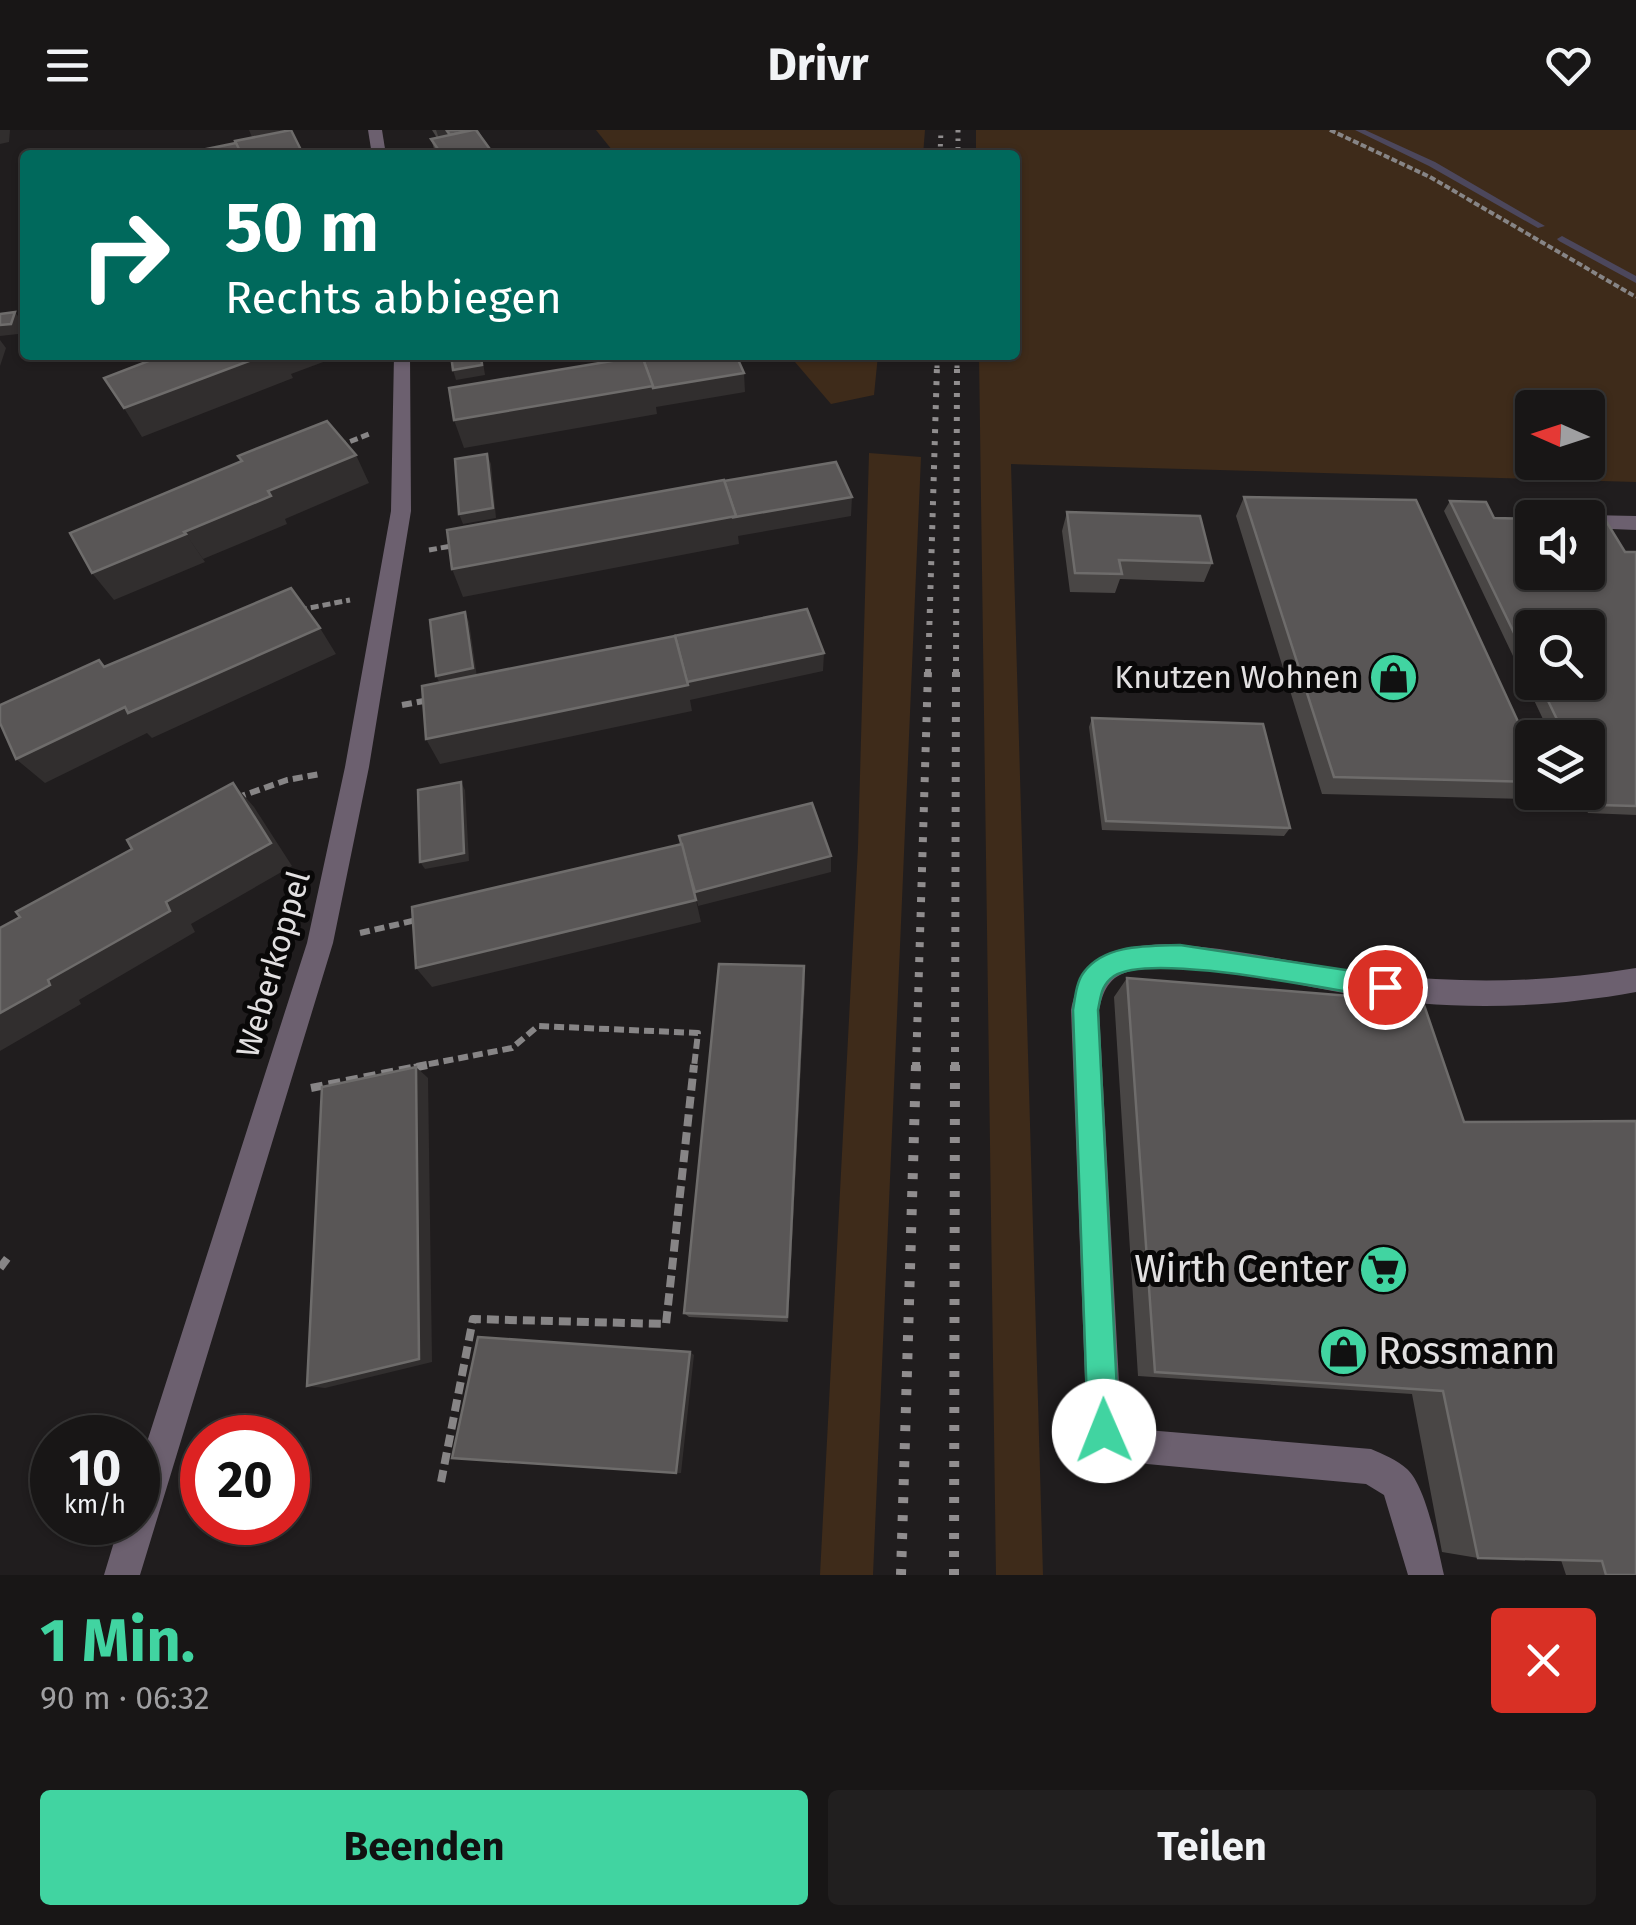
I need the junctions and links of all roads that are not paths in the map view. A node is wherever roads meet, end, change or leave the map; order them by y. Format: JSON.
{"nodes":[{"id":1,"x":402,"y":360,"type":"edge"},
{"id":2,"x":1605,"y":522,"type":"edge"},
{"id":3,"x":1636,"y":523,"type":"edge"},
{"id":4,"x":1636,"y":980,"type":"edge"},
{"id":5,"x":122,"y":1575,"type":"edge"},
{"id":6,"x":1426,"y":1575,"type":"edge"}],
"edges":[{"from":1,"to":5,"type":"street","name":"Weberkoppel"},
{"from":2,"to":3,"type":"street"},
{"from":4,"to":6,"type":"street"}]}
